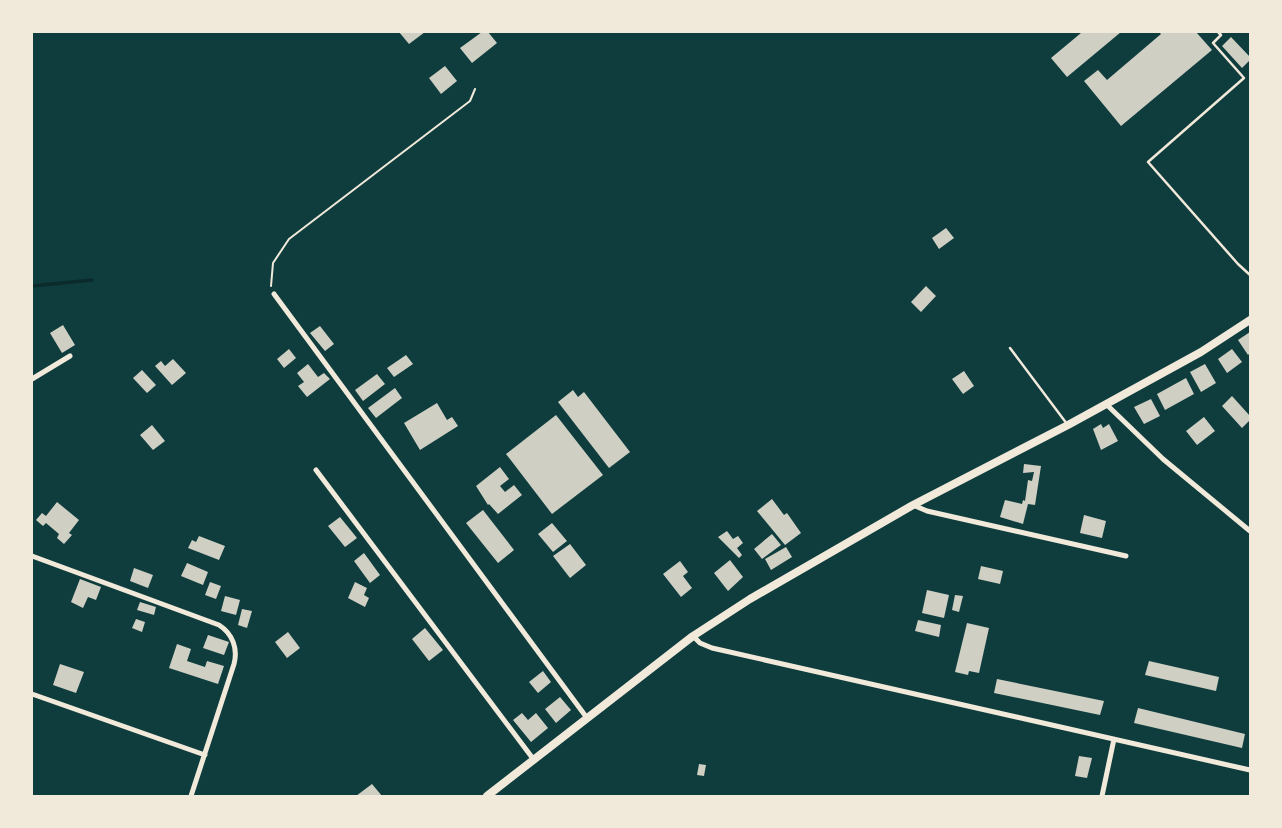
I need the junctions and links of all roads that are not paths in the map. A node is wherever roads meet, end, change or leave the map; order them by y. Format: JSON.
{"nodes":[{"id":1,"x":1218,"y":32,"type":"edge"},
{"id":2,"x":1251,"y":275,"type":"edge"},
{"id":3,"x":274,"y":294,"type":"road end"},
{"id":4,"x":1251,"y":320,"type":"edge"},
{"id":5,"x":1010,"y":348,"type":"dead end"},
{"id":6,"x":70,"y":356,"type":"dead end"},
{"id":7,"x":32,"y":379,"type":"edge"},
{"id":8,"x":1105,"y":403,"type":"junction"},
{"id":9,"x":1068,"y":425,"type":"junction"},
{"id":10,"x":316,"y":470,"type":"dead end"},
{"id":11,"x":913,"y":505,"type":"junction"},
{"id":12,"x":1251,"y":531,"type":"edge"},
{"id":13,"x":32,"y":556,"type":"edge"},
{"id":14,"x":1126,"y":556,"type":"dead end"},
{"id":15,"x":693,"y":636,"type":"junction"},
{"id":16,"x":32,"y":694,"type":"edge"},
{"id":17,"x":584,"y":715,"type":"junction"},
{"id":18,"x":1114,"y":739,"type":"junction"},
{"id":19,"x":205,"y":755,"type":"junction"},
{"id":20,"x":534,"y":760,"type":"junction"},
{"id":21,"x":1251,"y":770,"type":"edge"},
{"id":22,"x":191,"y":796,"type":"edge"},
{"id":23,"x":487,"y":796,"type":"edge"},
{"id":24,"x":1102,"y":796,"type":"edge"}],
"edges":[{"from":1,"to":2,"type":"lane"},
{"from":3,"to":17,"type":"street"},
{"from":4,"to":8,"type":"main road"},
{"from":5,"to":9,"type":"lane"},
{"from":6,"to":7,"type":"street"},
{"from":8,"to":9,"type":"main road"},
{"from":8,"to":12,"type":"street"},
{"from":9,"to":11,"type":"main road"},
{"from":10,"to":20,"type":"street"},
{"from":11,"to":14,"type":"street"},
{"from":11,"to":15,"type":"main road"},
{"from":13,"to":19,"type":"street"},
{"from":15,"to":17,"type":"main road"},
{"from":15,"to":18,"type":"street"},
{"from":16,"to":19,"type":"street"},
{"from":17,"to":20,"type":"main road"},
{"from":18,"to":21,"type":"street"},
{"from":18,"to":24,"type":"street"},
{"from":19,"to":22,"type":"street"},
{"from":20,"to":23,"type":"main road"}]}
